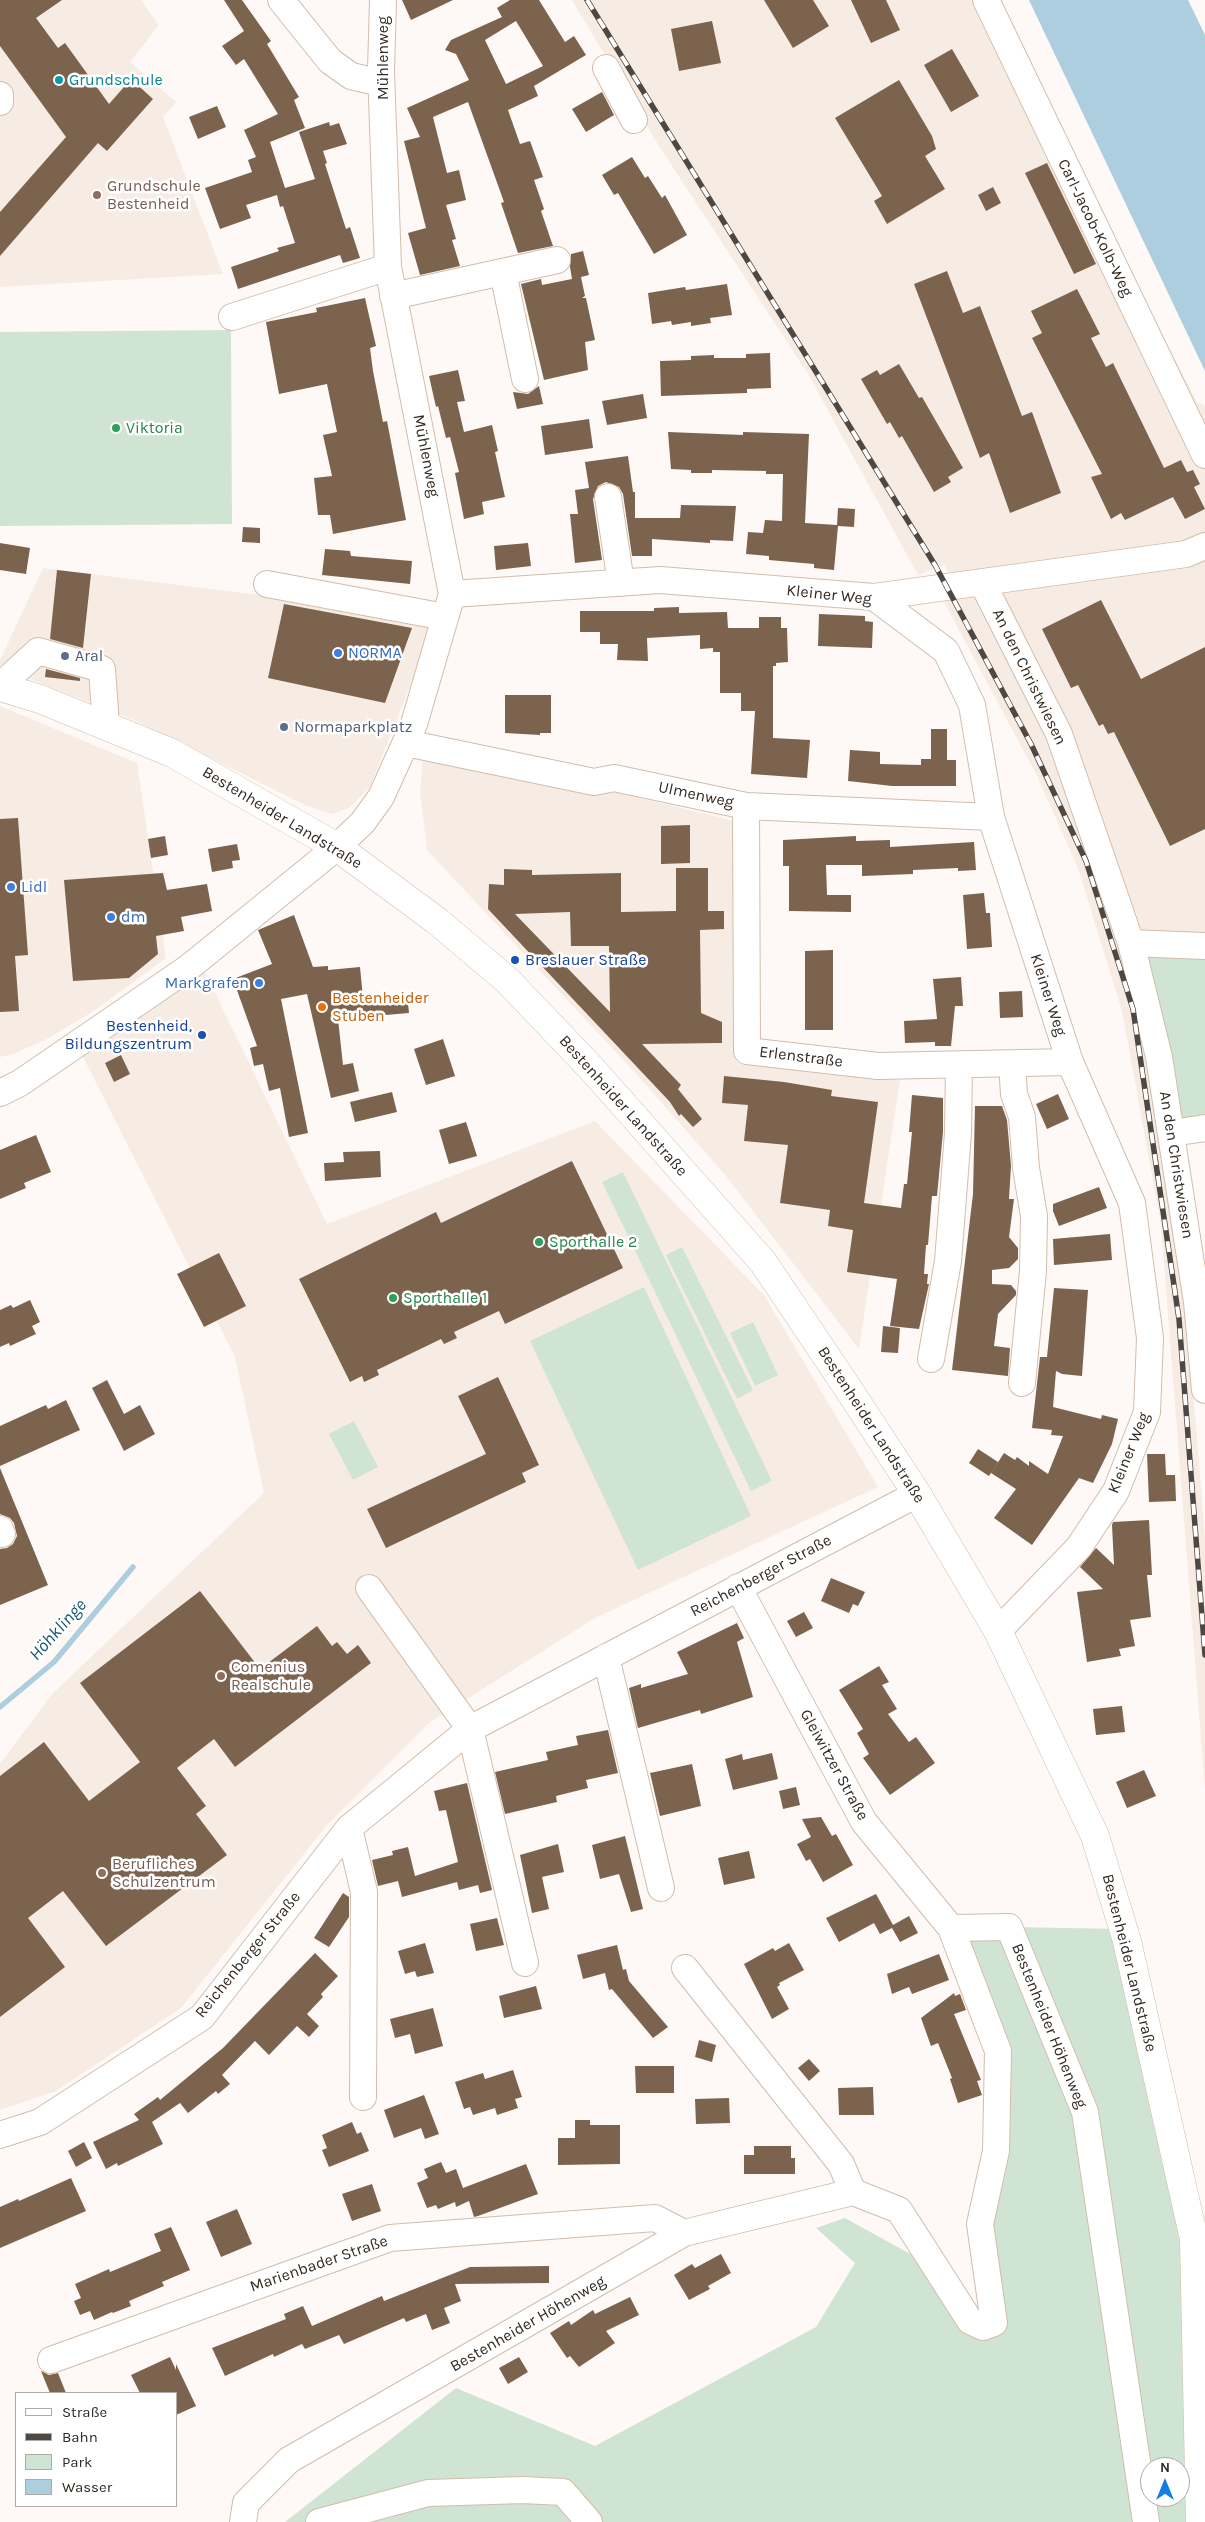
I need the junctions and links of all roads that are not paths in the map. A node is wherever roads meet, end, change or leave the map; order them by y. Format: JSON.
{"nodes":[{"id":1,"x":281,"y":0,"type":"edge"},
{"id":2,"x":384,"y":0,"type":"edge"},
{"id":3,"x":986,"y":0,"type":"edge"},
{"id":4,"x":606,"y":68,"type":"dead end"},
{"id":5,"x":381,"y":83,"type":"junction"},
{"id":6,"x":0,"y":95,"type":"edge"},
{"id":7,"x":0,"y":102,"type":"edge"},
{"id":8,"x":634,"y":120,"type":"dead end"},
{"id":9,"x":558,"y":260,"type":"dead end"},
{"id":10,"x":388,"y":267,"type":"junction"},
{"id":11,"x":503,"y":272,"type":"junction"},
{"id":12,"x":393,"y":296,"type":"junction"},
{"id":13,"x":232,"y":317,"type":"dead end"},
{"id":14,"x":525,"y":379,"type":"dead end"},
{"id":15,"x":1205,"y":455,"type":"edge"},
{"id":16,"x":608,"y":497,"type":"dead end"},
{"id":17,"x":1205,"y":546,"type":"edge"},
{"id":18,"x":982,"y":582,"type":"junction"},
{"id":19,"x":621,"y":583,"type":"junction"},
{"id":20,"x":267,"y":584,"type":"dead end"},
{"id":21,"x":874,"y":597,"type":"junction"},
{"id":22,"x":448,"y":606,"type":"junction"},
{"id":23,"x":0,"y":686,"type":"edge"},
{"id":24,"x":106,"y":725,"type":"junction"},
{"id":25,"x":406,"y":743,"type":"junction"},
{"id":26,"x":746,"y":806,"type":"junction"},
{"id":27,"x":991,"y":817,"type":"junction"},
{"id":28,"x":337,"y":847,"type":"junction"},
{"id":29,"x":1131,"y":944,"type":"junction"},
{"id":30,"x":1205,"y":946,"type":"edge"},
{"id":31,"x":1070,"y":1062,"type":"junction"},
{"id":32,"x":1012,"y":1064,"type":"junction"},
{"id":33,"x":959,"y":1065,"type":"junction"},
{"id":34,"x":0,"y":1093,"type":"edge"},
{"id":35,"x":1205,"y":1128,"type":"edge"},
{"id":36,"x":1171,"y":1132,"type":"junction"},
{"id":37,"x":931,"y":1359,"type":"dead end"},
{"id":38,"x":1022,"y":1383,"type":"dead end"},
{"id":39,"x":1205,"y":1390,"type":"edge"},
{"id":40,"x":916,"y":1494,"type":"junction"},
{"id":41,"x":738,"y":1587,"type":"junction"},
{"id":42,"x":370,"y":1588,"type":"dead end"},
{"id":43,"x":998,"y":1631,"type":"junction"},
{"id":44,"x":606,"y":1657,"type":"junction"},
{"id":45,"x":470,"y":1729,"type":"junction"},
{"id":46,"x":349,"y":1828,"type":"junction"},
{"id":47,"x":661,"y":1888,"type":"dead end"},
{"id":48,"x":951,"y":1928,"type":"junction"},
{"id":49,"x":525,"y":1963,"type":"dead end"},
{"id":50,"x":685,"y":1968,"type":"dead end"},
{"id":51,"x":363,"y":2097,"type":"dead end"},
{"id":52,"x":0,"y":2135,"type":"edge"},
{"id":53,"x":853,"y":2192,"type":"junction"},
{"id":54,"x":684,"y":2233,"type":"junction"},
{"id":55,"x":51,"y":2360,"type":"dead end"},
{"id":56,"x":243,"y":2522,"type":"edge"},
{"id":57,"x":319,"y":2522,"type":"edge"},
{"id":58,"x":589,"y":2522,"type":"edge"},
{"id":59,"x":1146,"y":2522,"type":"edge"},
{"id":60,"x":1200,"y":2522,"type":"edge"}],
"edges":[{"from":1,"to":5,"type":"street"},
{"from":2,"to":5,"type":"street","name":"Mühlenweg"},
{"from":3,"to":15,"type":"street","name":"Carl-Jacob-Kolb-Weg"},
{"from":4,"to":8,"type":"street"},
{"from":5,"to":10,"type":"street","name":"Mühlenweg"},
{"from":6,"to":7,"type":"street"},
{"from":9,"to":11,"type":"street"},
{"from":10,"to":12,"type":"street","name":"Mühlenweg"},
{"from":10,"to":13,"type":"street"},
{"from":11,"to":12,"type":"street"},
{"from":11,"to":14,"type":"street"},
{"from":12,"to":22,"type":"street","name":"Mühlenweg"},
{"from":16,"to":19,"type":"street"},
{"from":17,"to":18,"type":"street"},
{"from":18,"to":21,"type":"street"},
{"from":18,"to":29,"type":"street","name":"An den Christwiesen"},
{"from":19,"to":21,"type":"street","name":"Kleiner Weg"},
{"from":19,"to":22,"type":"street","name":"Kleiner Weg"},
{"from":20,"to":22,"type":"street"},
{"from":21,"to":27,"type":"street","name":"Kleiner Weg"},
{"from":22,"to":25,"type":"street","name":"Mühlenweg"},
{"from":23,"to":24,"type":"main road","name":"Bestenheider Landstraße"},
{"from":23,"to":24,"type":"street"},
{"from":24,"to":28,"type":"main road","name":"Bestenheider Landstraße"},
{"from":25,"to":26,"type":"street","name":"Ulmenweg"},
{"from":25,"to":28,"type":"street","name":"Mühlenweg"},
{"from":26,"to":27,"type":"street","name":"Ulmenweg"},
{"from":26,"to":33,"type":"street","name":"Erlenstraße"},
{"from":27,"to":31,"type":"street","name":"Kleiner Weg"},
{"from":28,"to":34,"type":"street"},
{"from":28,"to":40,"type":"main road","name":"Bestenheider Landstraße"},
{"from":29,"to":30,"type":"street"},
{"from":29,"to":36,"type":"street","name":"An den Christwiesen"},
{"from":31,"to":32,"type":"street","name":"Erlenstraße"},
{"from":31,"to":43,"type":"street","name":"Kleiner Weg"},
{"from":32,"to":33,"type":"street","name":"Erlenstraße"},
{"from":32,"to":38,"type":"street"},
{"from":33,"to":37,"type":"street"},
{"from":35,"to":36,"type":"street"},
{"from":36,"to":39,"type":"street","name":"An den Christwiesen"},
{"from":40,"to":41,"type":"street","name":"Reichenberger Straße"},
{"from":40,"to":43,"type":"main road","name":"Bestenheider Landstraße"},
{"from":41,"to":44,"type":"street","name":"Reichenberger Straße"},
{"from":41,"to":48,"type":"street","name":"Gleiwitzer Straße"},
{"from":42,"to":45,"type":"street"},
{"from":43,"to":60,"type":"main road","name":"Bestenheider Landstraße"},
{"from":44,"to":45,"type":"street","name":"Reichenberger Straße"},
{"from":44,"to":47,"type":"street"},
{"from":45,"to":46,"type":"street","name":"Reichenberger Straße"},
{"from":45,"to":49,"type":"street"},
{"from":46,"to":51,"type":"street"},
{"from":46,"to":52,"type":"street","name":"Reichenberger Straße"},
{"from":48,"to":53,"type":"street"},
{"from":48,"to":59,"type":"street","name":"Bestenheider Höhenweg"},
{"from":50,"to":53,"type":"street"},
{"from":53,"to":54,"type":"street","name":"Bestenheider Höhenweg"},
{"from":54,"to":55,"type":"street","name":"Marienbader Straße"},
{"from":54,"to":56,"type":"street","name":"Bestenheider Höhenweg"},
{"from":57,"to":58,"type":"street"}]}
